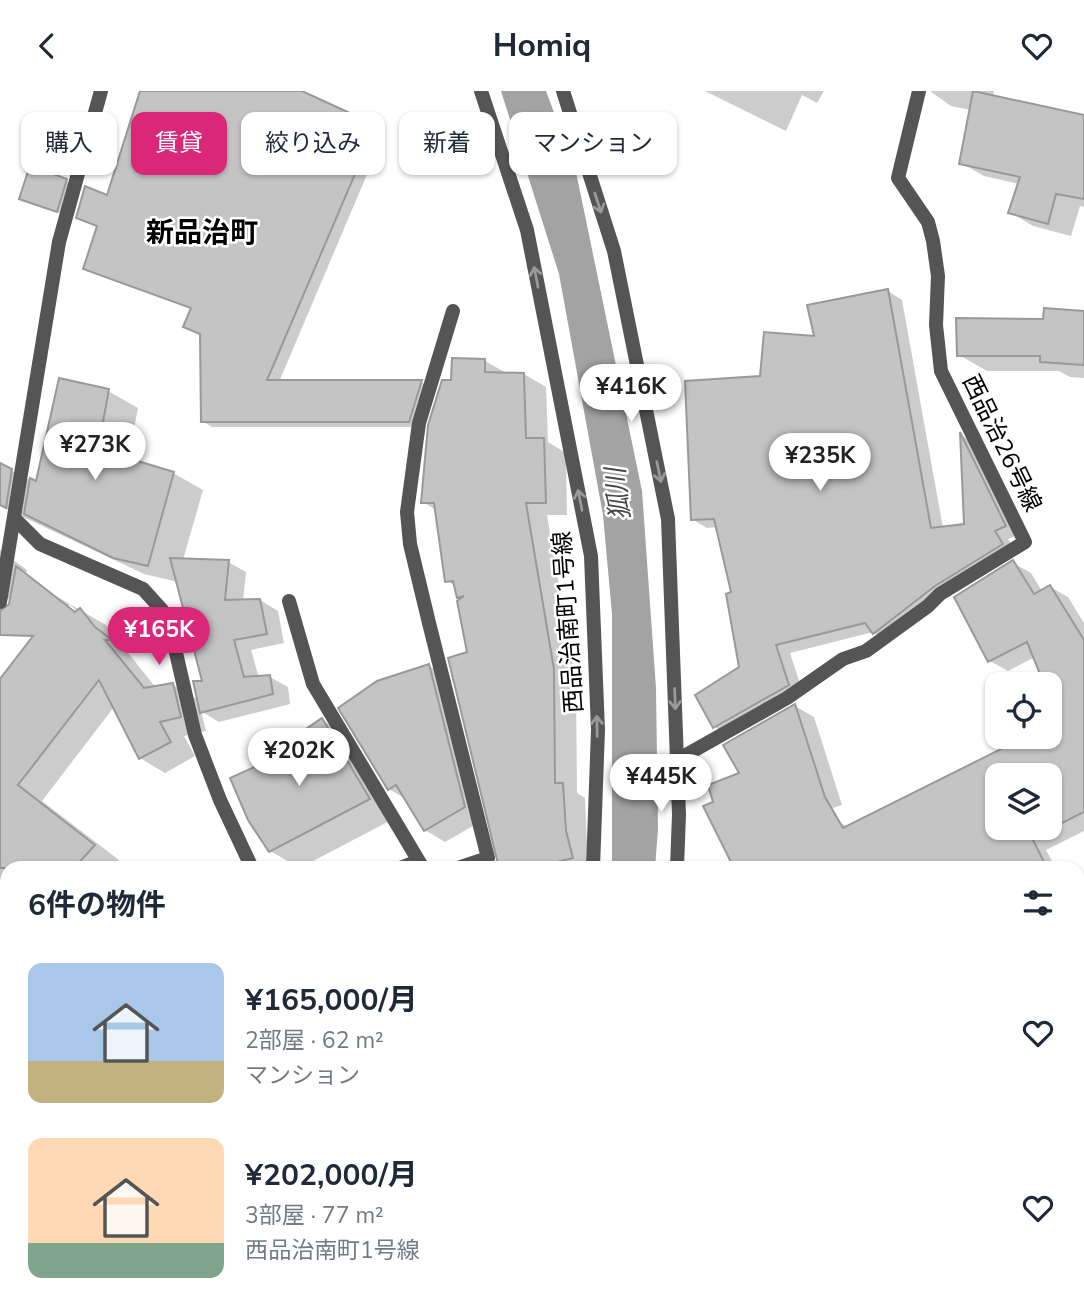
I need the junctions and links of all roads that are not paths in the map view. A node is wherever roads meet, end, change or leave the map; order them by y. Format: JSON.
{"nodes":[{"id":1,"x":101,"y":91,"type":"edge"},
{"id":2,"x":481,"y":91,"type":"edge"},
{"id":3,"x":563,"y":91,"type":"edge"},
{"id":4,"x":919,"y":91,"type":"edge"},
{"id":5,"x":453,"y":311,"type":"dead end"},
{"id":6,"x":13,"y":518,"type":"junction"},
{"id":7,"x":289,"y":601,"type":"dead end"},
{"id":8,"x":0,"y":602,"type":"edge"},
{"id":9,"x":677,"y":760,"type":"junction"},
{"id":10,"x":249,"y":861,"type":"edge"},
{"id":11,"x":419,"y":861,"type":"edge"},
{"id":12,"x":479,"y":861,"type":"edge"},
{"id":13,"x":593,"y":861,"type":"edge"},
{"id":14,"x":677,"y":861,"type":"edge"}],
"edges":[{"from":1,"to":6,"type":"street"},
{"from":13,"to":2,"type":"street","name":"西品治南町1号線","one_way":true},
{"from":3,"to":9,"type":"street","one_way":true},
{"from":4,"to":9,"type":"street","name":"西品治26号線"},
{"from":5,"to":12,"type":"street"},
{"from":6,"to":8,"type":"street"},
{"from":6,"to":10,"type":"street"},
{"from":7,"to":11,"type":"street"},
{"from":9,"to":14,"type":"street"}]}
